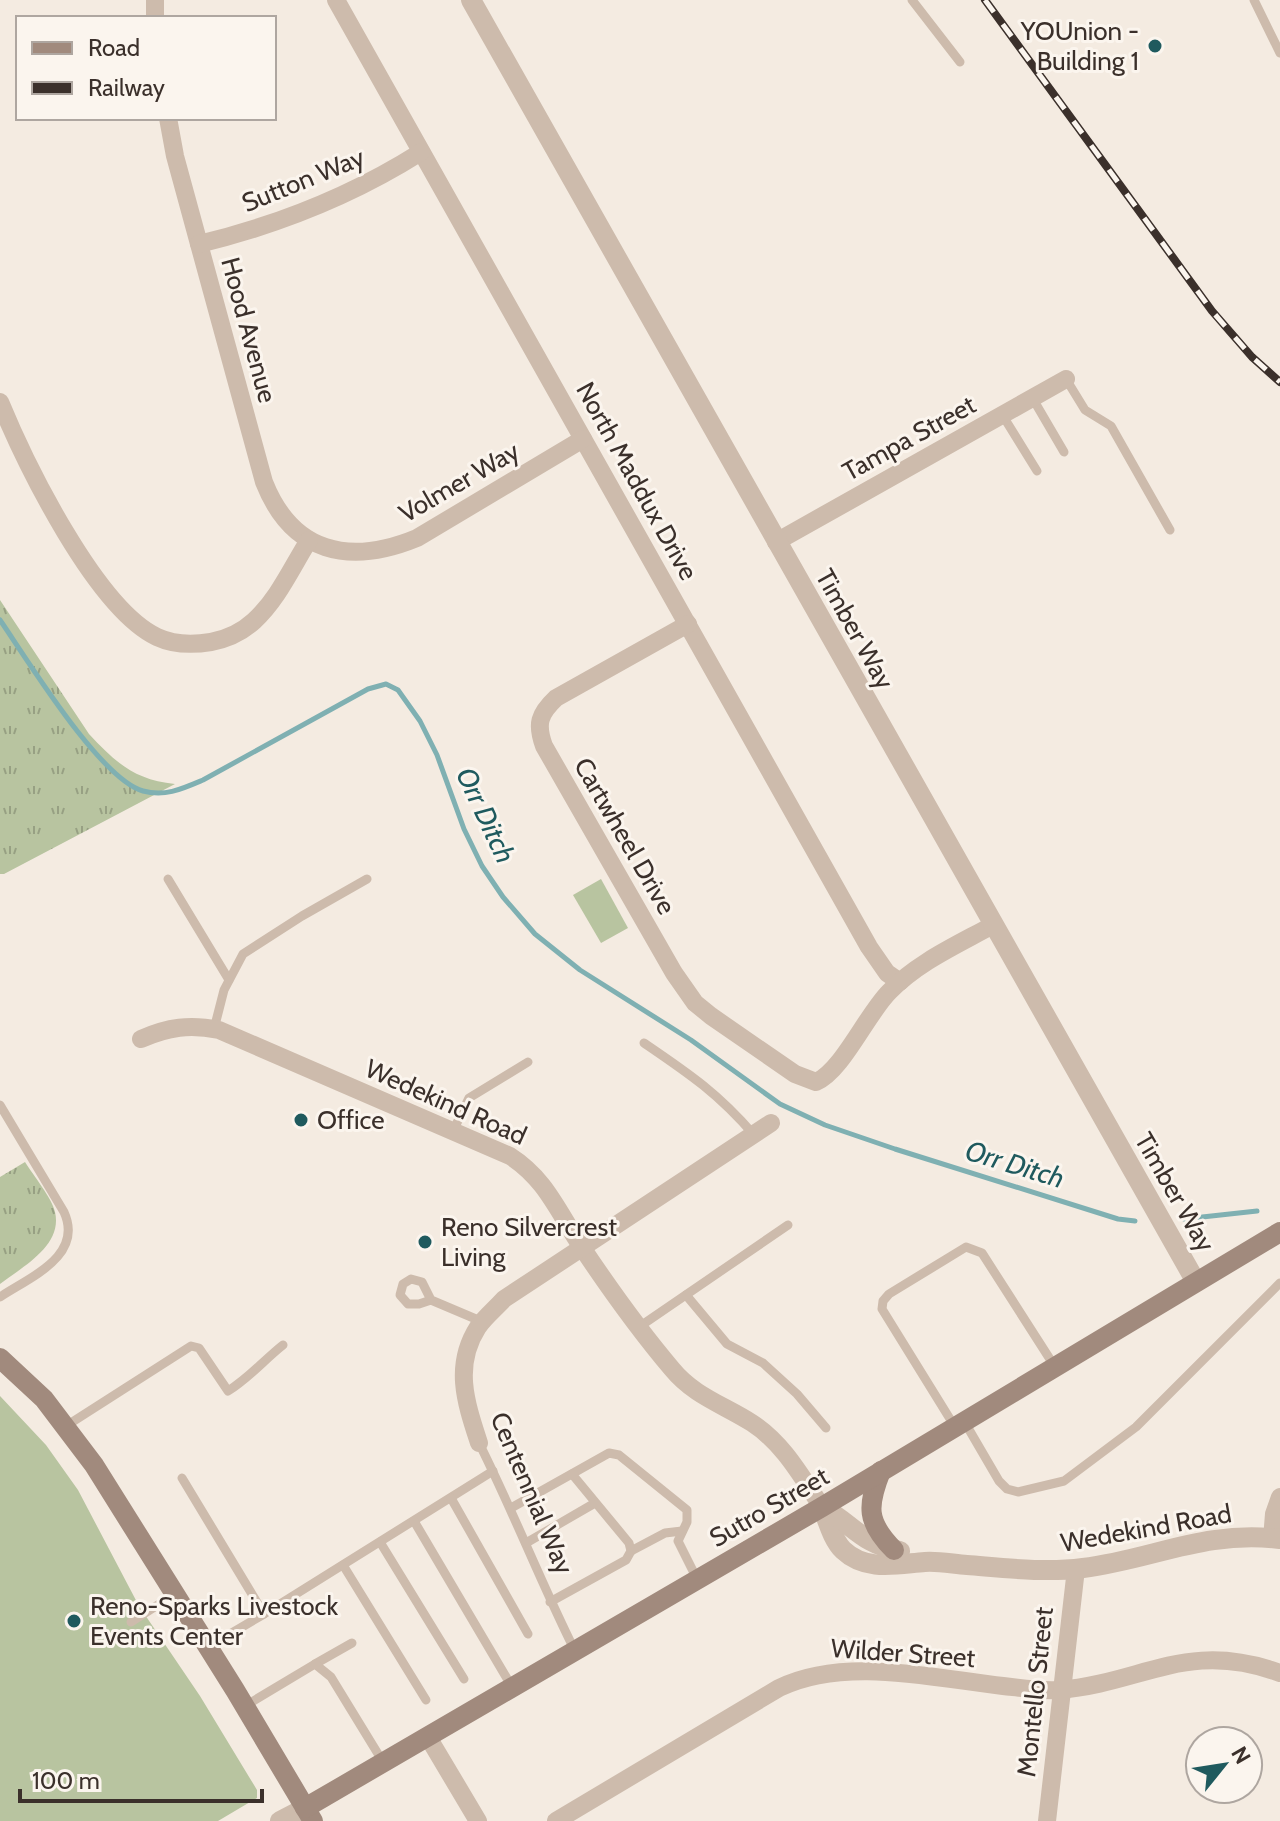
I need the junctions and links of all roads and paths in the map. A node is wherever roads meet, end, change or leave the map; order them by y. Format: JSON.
{"nodes":[{"id":1,"x":336,"y":0,"type":"edge"},
{"id":2,"x":471,"y":0,"type":"edge"},
{"id":3,"x":912,"y":0,"type":"edge"},
{"id":4,"x":1254,"y":0,"type":"edge"},
{"id":5,"x":1280,"y":53,"type":"edge"},
{"id":6,"x":960,"y":62,"type":"dead end"},
{"id":7,"x":168,"y":120,"type":"edge"},
{"id":8,"x":421,"y":152,"type":"junction"},
{"id":9,"x":199,"y":244,"type":"junction"},
{"id":10,"x":1066,"y":379,"type":"joint"},
{"id":11,"x":1033,"y":399,"type":"junction"},
{"id":12,"x":0,"y":402,"type":"edge"},
{"id":13,"x":1003,"y":416,"type":"junction"},
{"id":14,"x":583,"y":439,"type":"junction"},
{"id":15,"x":1064,"y":452,"type":"dead end"},
{"id":16,"x":1037,"y":471,"type":"dead end"},
{"id":17,"x":1170,"y":530,"type":"dead end"},
{"id":18,"x":309,"y":540,"type":"junction"},
{"id":19,"x":776,"y":542,"type":"junction"},
{"id":20,"x":688,"y":624,"type":"junction"},
{"id":21,"x":168,"y":879,"type":"dead end"},
{"id":22,"x":367,"y":879,"type":"dead end"},
{"id":23,"x":993,"y":925,"type":"junction"},
{"id":24,"x":229,"y":980,"type":"junction"},
{"id":25,"x":900,"y":982,"type":"junction"},
{"id":26,"x":214,"y":1029,"type":"junction"},
{"id":27,"x":141,"y":1039,"type":"dead end"},
{"id":28,"x":644,"y":1043,"type":"dead end"},
{"id":29,"x":528,"y":1062,"type":"dead end"},
{"id":30,"x":0,"y":1105,"type":"edge"},
{"id":31,"x":771,"y":1123,"type":"dead end"},
{"id":32,"x":453,"y":1131,"type":"junction"},
{"id":33,"x":754,"y":1135,"type":"junction"},
{"id":34,"x":788,"y":1225,"type":"dead end"},
{"id":35,"x":1280,"y":1232,"type":"edge"},
{"id":36,"x":581,"y":1246,"type":"junction"},
{"id":37,"x":1196,"y":1282,"type":"junction"},
{"id":38,"x":1280,"y":1283,"type":"edge"},
{"id":39,"x":686,"y":1295,"type":"junction"},
{"id":40,"x":0,"y":1297,"type":"edge"},
{"id":41,"x":431,"y":1300,"type":"dead end"},
{"id":42,"x":483,"y":1322,"type":"junction"},
{"id":43,"x":639,"y":1327,"type":"junction"},
{"id":44,"x":283,"y":1345,"type":"dead end"},
{"id":45,"x":0,"y":1358,"type":"edge"},
{"id":46,"x":1055,"y":1367,"type":"junction"},
{"id":47,"x":959,"y":1424,"type":"junction"},
{"id":48,"x":66,"y":1426,"type":"junction"},
{"id":49,"x":826,"y":1428,"type":"dead end"},
{"id":50,"x":479,"y":1443,"type":"joint"},
{"id":51,"x":493,"y":1471,"type":"junction"},
{"id":52,"x":881,"y":1471,"type":"junction"},
{"id":53,"x":572,"y":1474,"type":"junction"},
{"id":54,"x":182,"y":1478,"type":"dead end"},
{"id":55,"x":1280,"y":1497,"type":"edge"},
{"id":56,"x":451,"y":1498,"type":"junction"},
{"id":57,"x":595,"y":1503,"type":"junction"},
{"id":58,"x":822,"y":1507,"type":"junction"},
{"id":59,"x":511,"y":1508,"type":"junction"},
{"id":60,"x":414,"y":1521,"type":"junction"},
{"id":61,"x":682,"y":1531,"type":"junction"},
{"id":62,"x":1276,"y":1539,"type":"edge"},
{"id":63,"x":380,"y":1542,"type":"junction"},
{"id":64,"x":526,"y":1543,"type":"junction"},
{"id":65,"x":894,"y":1550,"type":"junction"},
{"id":66,"x":631,"y":1551,"type":"junction"},
{"id":67,"x":926,"y":1562,"type":"junction"},
{"id":68,"x":343,"y":1565,"type":"junction"},
{"id":69,"x":1076,"y":1569,"type":"junction"},
{"id":70,"x":697,"y":1579,"type":"junction"},
{"id":71,"x":175,"y":1594,"type":"junction"},
{"id":72,"x":550,"y":1602,"type":"junction"},
{"id":73,"x":264,"y":1614,"type":"junction"},
{"id":74,"x":131,"y":1622,"type":"dead end"},
{"id":75,"x":528,"y":1634,"type":"dead end"},
{"id":76,"x":352,"y":1643,"type":"dead end"},
{"id":77,"x":208,"y":1647,"type":"junction"},
{"id":78,"x":575,"y":1651,"type":"junction"},
{"id":79,"x":315,"y":1664,"type":"junction"},
{"id":80,"x":1280,"y":1673,"type":"edge"},
{"id":81,"x":464,"y":1679,"type":"dead end"},
{"id":82,"x":512,"y":1687,"type":"junction"},
{"id":83,"x":1062,"y":1690,"type":"junction"},
{"id":84,"x":426,"y":1700,"type":"dead end"},
{"id":85,"x":245,"y":1706,"type":"junction"},
{"id":86,"x":428,"y":1737,"type":"junction"},
{"id":87,"x":383,"y":1762,"type":"junction"},
{"id":88,"x":309,"y":1814,"type":"edge"},
{"id":89,"x":280,"y":1821,"type":"edge"},
{"id":90,"x":478,"y":1821,"type":"edge"},
{"id":91,"x":556,"y":1821,"type":"edge"},
{"id":92,"x":1047,"y":1821,"type":"edge"}],
"edges":[{"from":1,"to":8,"type":"street","name":"North Maddux Drive"},
{"from":2,"to":19,"type":"street","name":"Timber Way"},
{"from":3,"to":6,"type":"lane"},
{"from":4,"to":5,"type":"lane"},
{"from":7,"to":9,"type":"street","name":"Hood Avenue"},
{"from":8,"to":9,"type":"street","name":"Sutton Way"},
{"from":8,"to":14,"type":"street","name":"North Maddux Drive"},
{"from":9,"to":18,"type":"street","name":"Hood Avenue"},
{"from":10,"to":11,"type":"street","name":"Tampa Street"},
{"from":10,"to":17,"type":"lane"},
{"from":11,"to":13,"type":"street","name":"Tampa Street"},
{"from":11,"to":15,"type":"lane"},
{"from":12,"to":18,"type":"street"},
{"from":13,"to":16,"type":"lane"},
{"from":13,"to":19,"type":"street","name":"Tampa Street"},
{"from":14,"to":18,"type":"street","name":"Volmer Way"},
{"from":14,"to":20,"type":"street","name":"North Maddux Drive"},
{"from":19,"to":23,"type":"street","name":"Timber Way"},
{"from":20,"to":25,"type":"street","name":"North Maddux Drive"},
{"from":20,"to":25,"type":"street","name":"Cartwheel Drive"},
{"from":21,"to":24,"type":"lane"},
{"from":22,"to":24,"type":"lane"},
{"from":23,"to":25,"type":"street"},
{"from":23,"to":37,"type":"street","name":"Timber Way"},
{"from":24,"to":26,"type":"lane"},
{"from":26,"to":27,"type":"street","name":"Wedekind Road"},
{"from":26,"to":32,"type":"street","name":"Wedekind Road"},
{"from":28,"to":33,"type":"lane"},
{"from":29,"to":32,"type":"lane"},
{"from":30,"to":40,"type":"lane"},
{"from":31,"to":33,"type":"street","name":"Centennial Way"},
{"from":32,"to":36,"type":"street","name":"Wedekind Road"},
{"from":33,"to":36,"type":"street","name":"Centennial Way"},
{"from":34,"to":39,"type":"lane"},
{"from":35,"to":37,"type":"main road","name":"Sutro Street"},
{"from":36,"to":42,"type":"street","name":"Centennial Way"},
{"from":36,"to":43,"type":"street","name":"Wedekind Road"},
{"from":37,"to":46,"type":"main road","name":"Sutro Street"},
{"from":38,"to":47,"type":"lane"},
{"from":39,"to":43,"type":"lane"},
{"from":39,"to":49,"type":"lane"},
{"from":41,"to":42,"type":"lane"},
{"from":42,"to":50,"type":"street","name":"Centennial Way"},
{"from":43,"to":58,"type":"street","name":"Wedekind Road"},
{"from":44,"to":48,"type":"lane"},
{"from":45,"to":48,"type":"main road"},
{"from":46,"to":47,"type":"main road","name":"Sutro Street"},
{"from":46,"to":47,"type":"lane"},
{"from":47,"to":52,"type":"main road","name":"Sutro Street"},
{"from":48,"to":71,"type":"main road"},
{"from":50,"to":51,"type":"lane","name":"Centennial Way"},
{"from":51,"to":56,"type":"lane"},
{"from":51,"to":59,"type":"lane","name":"Centennial Way"},
{"from":52,"to":58,"type":"main road","name":"Sutro Street"},
{"from":52,"to":65,"type":"main road"},
{"from":53,"to":57,"type":"lane"},
{"from":53,"to":59,"type":"lane"},
{"from":53,"to":61,"type":"lane"},
{"from":54,"to":73,"type":"lane"},
{"from":55,"to":62,"type":"street"},
{"from":56,"to":60,"type":"lane"},
{"from":56,"to":75,"type":"lane"},
{"from":57,"to":64,"type":"lane"},
{"from":57,"to":66,"type":"lane"},
{"from":58,"to":65,"type":"street","name":"Wedekind Road"},
{"from":58,"to":67,"type":"street","name":"Wedekind Road"},
{"from":58,"to":70,"type":"main road","name":"Sutro Street"},
{"from":59,"to":64,"type":"lane","name":"Centennial Way"},
{"from":60,"to":63,"type":"lane"},
{"from":60,"to":82,"type":"lane"},
{"from":61,"to":66,"type":"lane"},
{"from":61,"to":70,"type":"lane"},
{"from":62,"to":69,"type":"street","name":"Wedekind Road"},
{"from":63,"to":68,"type":"lane"},
{"from":63,"to":81,"type":"lane"},
{"from":64,"to":72,"type":"lane","name":"Centennial Way"},
{"from":65,"to":67,"type":"street","name":"Wedekind Road"},
{"from":66,"to":72,"type":"lane"},
{"from":67,"to":69,"type":"street","name":"Wedekind Road"},
{"from":68,"to":73,"type":"lane"},
{"from":68,"to":84,"type":"lane"},
{"from":69,"to":83,"type":"street","name":"Montello Street"},
{"from":70,"to":78,"type":"main road","name":"Sutro Street"},
{"from":71,"to":74,"type":"lane"},
{"from":71,"to":77,"type":"main road"},
{"from":72,"to":78,"type":"lane","name":"Centennial Way"},
{"from":73,"to":77,"type":"lane"},
{"from":76,"to":79,"type":"lane"},
{"from":77,"to":85,"type":"main road"},
{"from":78,"to":82,"type":"main road","name":"Sutro Street"},
{"from":79,"to":85,"type":"lane"},
{"from":79,"to":87,"type":"lane"},
{"from":80,"to":83,"type":"street","name":"Wilder Street"},
{"from":82,"to":86,"type":"main road","name":"Sutro Street"},
{"from":83,"to":91,"type":"street","name":"Wilder Street"},
{"from":83,"to":92,"type":"street","name":"Montello Street"},
{"from":85,"to":88,"type":"main road"},
{"from":86,"to":87,"type":"main road","name":"Sutro Street"},
{"from":86,"to":90,"type":"street"},
{"from":87,"to":88,"type":"main road","name":"Sutro Street"},
{"from":88,"to":89,"type":"street","name":"Sutro Street"}]}
